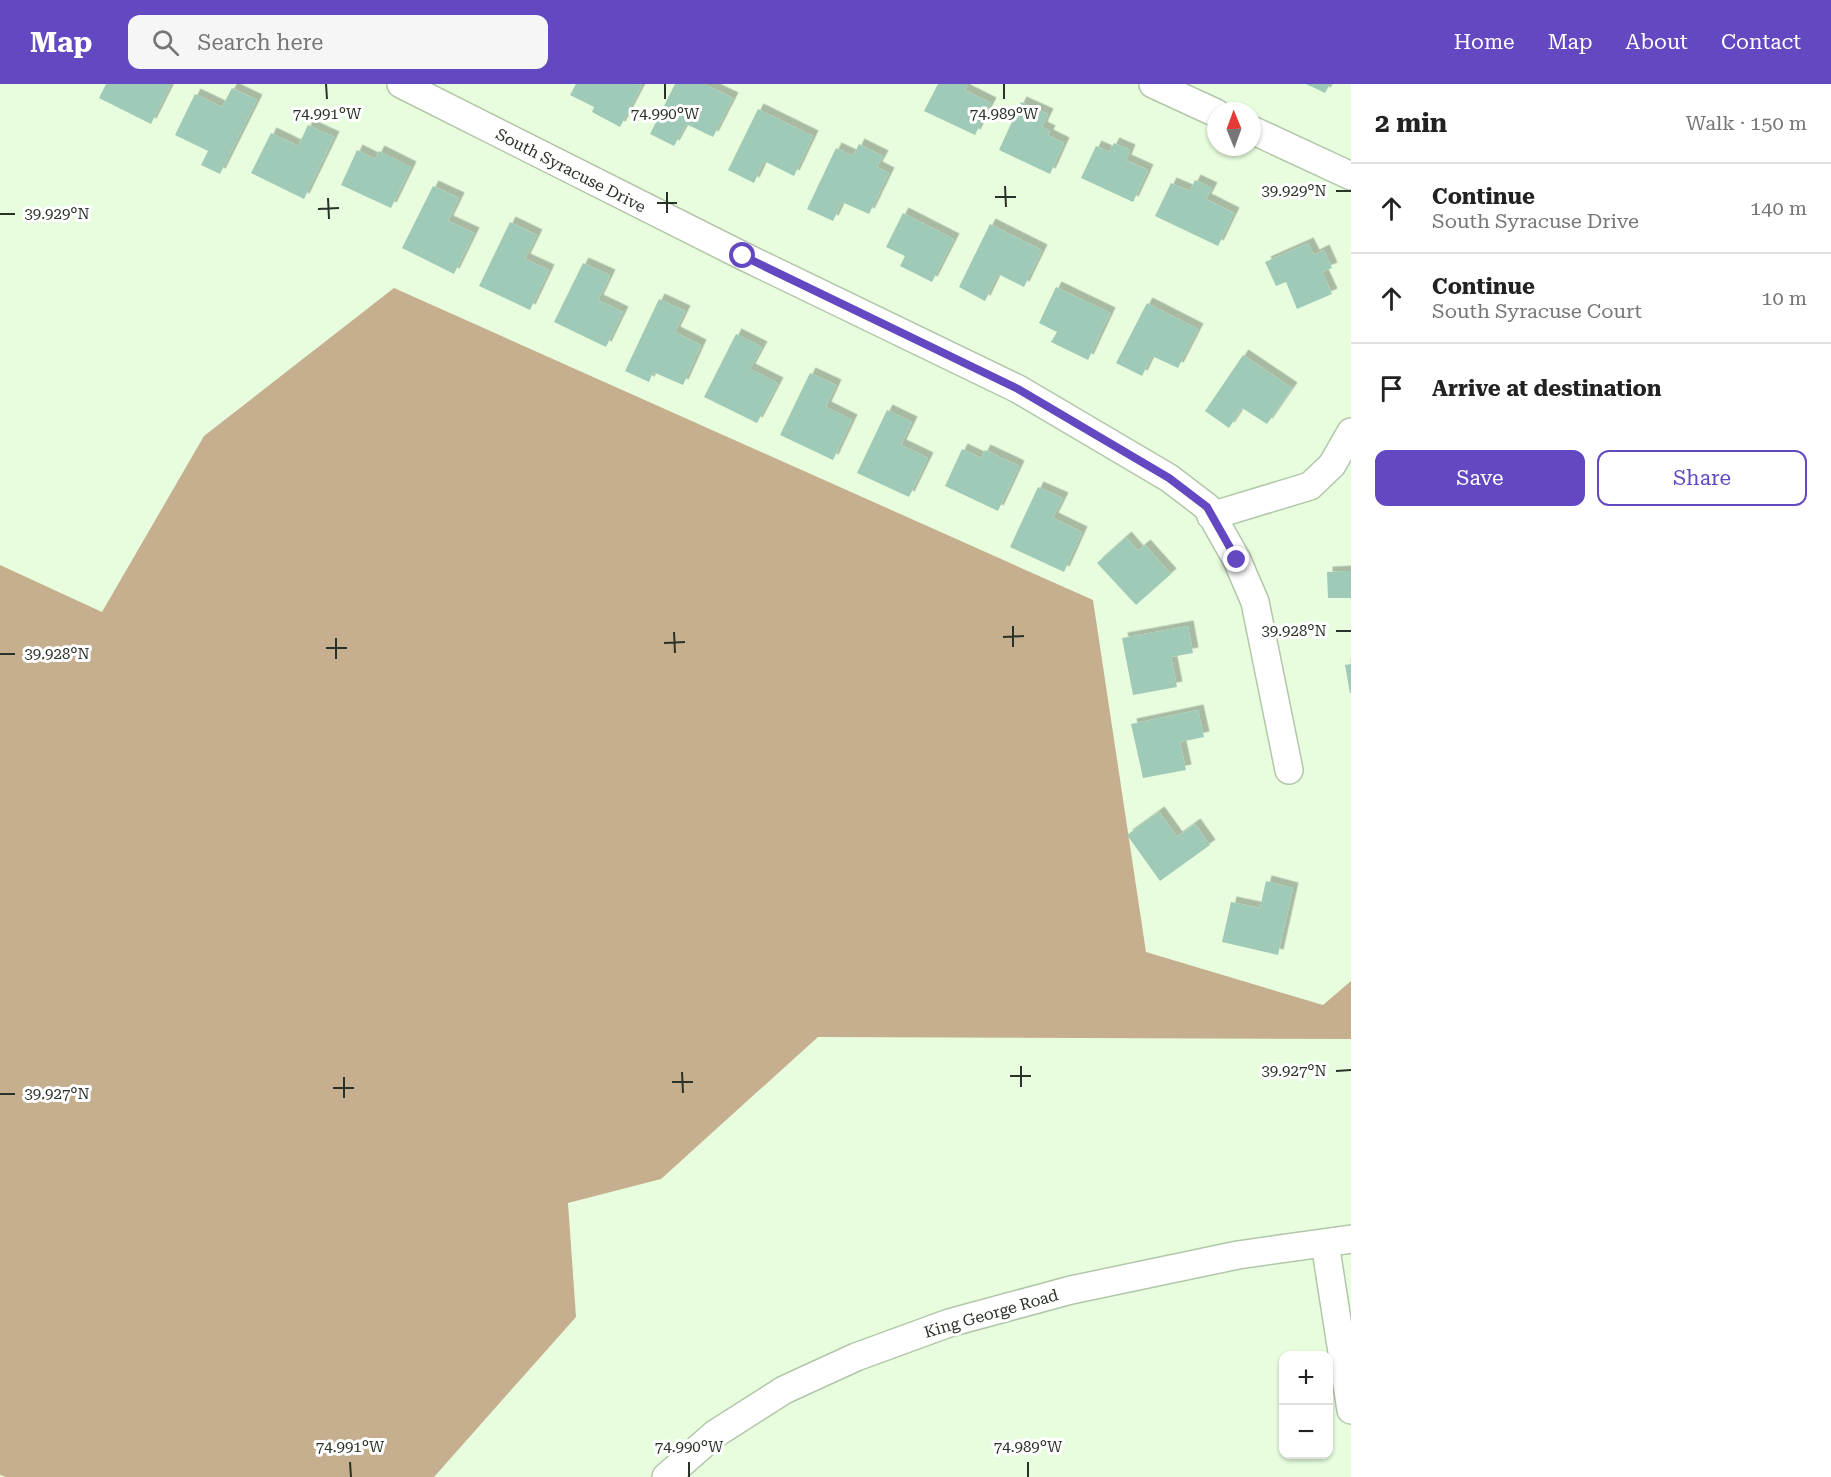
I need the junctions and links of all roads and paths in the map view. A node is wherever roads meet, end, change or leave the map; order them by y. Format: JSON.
{"nodes":[{"id":1,"x":401,"y":84,"type":"edge"},
{"id":2,"x":1153,"y":84,"type":"edge"},
{"id":3,"x":1207,"y":109,"type":"edge"},
{"id":4,"x":1261,"y":134,"type":"edge"},
{"id":5,"x":1351,"y":176,"type":"edge"},
{"id":6,"x":1351,"y":432,"type":"edge"},
{"id":7,"x":1211,"y":516,"type":"junction"},
{"id":8,"x":1289,"y":770,"type":"dead end"},
{"id":9,"x":1338,"y":1241,"type":"edge"},
{"id":10,"x":1351,"y":1410,"type":"edge"},
{"id":11,"x":666,"y":1477,"type":"edge"}],
"edges":[{"from":1,"to":7,"type":"street","name":"South Syracuse Drive"},
{"from":2,"to":3,"type":"street"},
{"from":4,"to":5,"type":"street"},
{"from":6,"to":7,"type":"street"},
{"from":7,"to":8,"type":"street","name":"South Syracuse Drive"},
{"from":9,"to":10,"type":"street"},
{"from":9,"to":11,"type":"street","name":"King George Road"}]}
